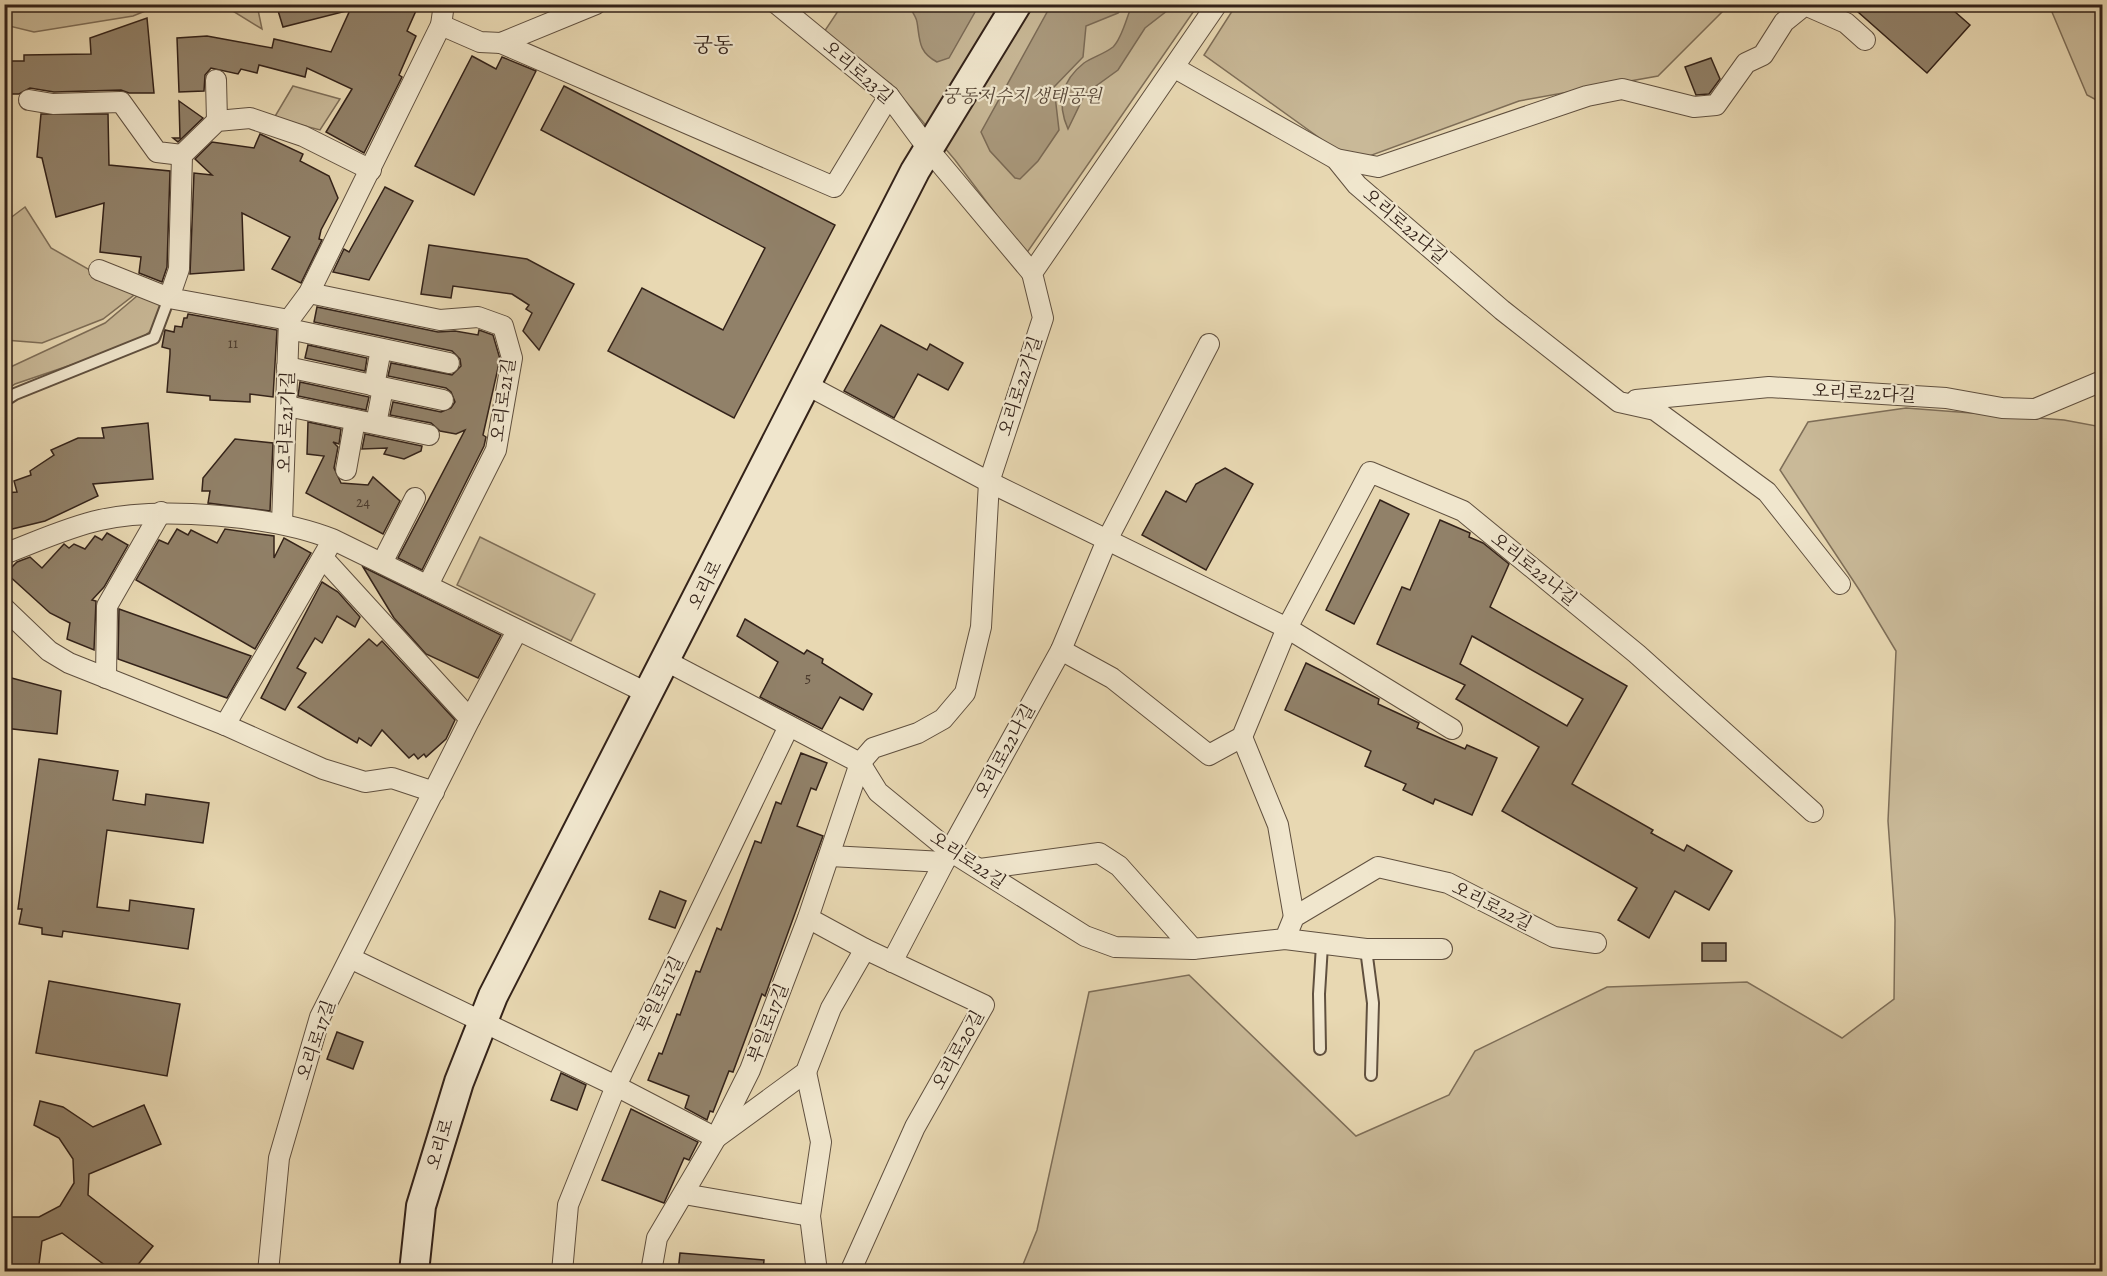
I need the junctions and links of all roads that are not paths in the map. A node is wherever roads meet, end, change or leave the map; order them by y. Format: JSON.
{"nodes":[{"id":1,"x":444,"y":4,"type":"edge"},
{"id":2,"x":596,"y":4,"type":"edge"},
{"id":3,"x":777,"y":4,"type":"edge"},
{"id":4,"x":1017,"y":4,"type":"edge"},
{"id":5,"x":1217,"y":4,"type":"edge"},
{"id":6,"x":441,"y":25,"type":"junction"},
{"id":7,"x":1865,"y":40,"type":"dead end"},
{"id":8,"x":501,"y":43,"type":"junction"},
{"id":9,"x":1175,"y":68,"type":"junction"},
{"id":10,"x":216,"y":80,"type":"dead end"},
{"id":11,"x":889,"y":96,"type":"junction"},
{"id":12,"x":29,"y":100,"type":"dead end"},
{"id":13,"x":217,"y":121,"type":"junction"},
{"id":14,"x":928,"y":150,"type":"junction"},
{"id":15,"x":182,"y":155,"type":"junction"},
{"id":16,"x":1336,"y":159,"type":"junction"},
{"id":17,"x":371,"y":170,"type":"junction"},
{"id":18,"x":99,"y":270,"type":"dead end"},
{"id":19,"x":1032,"y":273,"type":"junction"},
{"id":20,"x":309,"y":293,"type":"junction"},
{"id":21,"x":169,"y":298,"type":"junction"},
{"id":22,"x":289,"y":324,"type":"junction"},
{"id":23,"x":1209,"y":344,"type":"dead end"},
{"id":24,"x":381,"y":349,"type":"junction"},
{"id":25,"x":449,"y":363,"type":"dead end"},
{"id":26,"x":287,"y":367,"type":"junction"},
{"id":27,"x":2103,"y":381,"type":"edge"},
{"id":28,"x":807,"y":385,"type":"junction"},
{"id":29,"x":378,"y":387,"type":"junction"},
{"id":30,"x":443,"y":400,"type":"dead end"},
{"id":31,"x":4,"y":401,"type":"edge"},
{"id":32,"x":1619,"y":402,"type":"junction"},
{"id":33,"x":287,"y":406,"type":"junction"},
{"id":34,"x":355,"y":420,"type":"junction"},
{"id":35,"x":376,"y":424,"type":"junction"},
{"id":36,"x":429,"y":435,"type":"dead end"},
{"id":37,"x":346,"y":470,"type":"dead end"},
{"id":38,"x":989,"y":482,"type":"junction"},
{"id":39,"x":415,"y":498,"type":"dead end"},
{"id":40,"x":161,"y":512,"type":"junction"},
{"id":41,"x":282,"y":524,"type":"junction"},
{"id":42,"x":332,"y":539,"type":"junction"},
{"id":43,"x":1107,"y":540,"type":"junction"},
{"id":44,"x":4,"y":554,"type":"edge"},
{"id":45,"x":323,"y":558,"type":"junction"},
{"id":46,"x":382,"y":563,"type":"junction"},
{"id":47,"x":1840,"y":584,"type":"dead end"},
{"id":48,"x":428,"y":585,"type":"junction"},
{"id":49,"x":4,"y":608,"type":"edge"},
{"id":50,"x":1287,"y":628,"type":"junction"},
{"id":51,"x":518,"y":631,"type":"junction"},
{"id":52,"x":1061,"y":651,"type":"junction"},
{"id":53,"x":666,"y":661,"type":"junction"},
{"id":54,"x":106,"y":678,"type":"junction"},
{"id":55,"x":649,"y":694,"type":"junction"},
{"id":56,"x":470,"y":719,"type":"junction"},
{"id":57,"x":225,"y":725,"type":"junction"},
{"id":58,"x":789,"y":726,"type":"junction"},
{"id":59,"x":1452,"y":729,"type":"dead end"},
{"id":60,"x":1242,"y":737,"type":"junction"},
{"id":61,"x":860,"y":763,"type":"junction"},
{"id":62,"x":434,"y":792,"type":"junction"},
{"id":63,"x":1813,"y":812,"type":"dead end"},
{"id":64,"x":830,"y":856,"type":"junction"},
{"id":65,"x":947,"y":856,"type":"junction"},
{"id":66,"x":980,"y":869,"type":"junction"},
{"id":67,"x":1294,"y":917,"type":"junction"},
{"id":68,"x":808,"y":918,"type":"junction"},
{"id":69,"x":1285,"y":939,"type":"junction"},
{"id":70,"x":1596,"y":943,"type":"dead end"},
{"id":71,"x":1322,"y":945,"type":"junction"},
{"id":72,"x":865,"y":949,"type":"junction"},
{"id":73,"x":1193,"y":949,"type":"junction"},
{"id":74,"x":1366,"y":949,"type":"junction"},
{"id":75,"x":1442,"y":950,"type":"dead end"},
{"id":76,"x":350,"y":958,"type":"junction"},
{"id":77,"x":892,"y":962,"type":"junction"},
{"id":78,"x":484,"y":1021,"type":"junction"},
{"id":79,"x":1320,"y":1048,"type":"dead end"},
{"id":80,"x":806,"y":1072,"type":"junction"},
{"id":81,"x":1371,"y":1075,"type":"dead end"},
{"id":82,"x":616,"y":1086,"type":"junction"},
{"id":83,"x":716,"y":1138,"type":"junction"},
{"id":84,"x":684,"y":1194,"type":"junction"},
{"id":85,"x":810,"y":1216,"type":"junction"},
{"id":86,"x":268,"y":1272,"type":"edge"},
{"id":87,"x":414,"y":1272,"type":"edge"},
{"id":88,"x":562,"y":1272,"type":"edge"},
{"id":89,"x":651,"y":1272,"type":"edge"},
{"id":90,"x":817,"y":1272,"type":"edge"},
{"id":91,"x":850,"y":1272,"type":"edge"}],
"edges":[{"from":1,"to":6,"type":"street"},
{"from":2,"to":8,"type":"street"},
{"from":3,"to":11,"type":"street","name":"오리로23길"},
{"from":4,"to":14,"type":"main road","name":"오리로"},
{"from":5,"to":9,"type":"street"},
{"from":6,"to":8,"type":"street"},
{"from":6,"to":17,"type":"street"},
{"from":7,"to":16,"type":"street","name":"오리로22다길"},
{"from":8,"to":11,"type":"street"},
{"from":9,"to":16,"type":"street","name":"오리로22다길"},
{"from":9,"to":19,"type":"street"},
{"from":10,"to":13,"type":"street"},
{"from":11,"to":14,"type":"street","name":"오리로23길"},
{"from":12,"to":15,"type":"street"},
{"from":13,"to":15,"type":"street"},
{"from":13,"to":17,"type":"street"},
{"from":14,"to":19,"type":"street"},
{"from":14,"to":28,"type":"main road","name":"오리로"},
{"from":15,"to":21,"type":"street"},
{"from":16,"to":32,"type":"street","name":"오리로22다길"},
{"from":17,"to":20,"type":"street"},
{"from":18,"to":21,"type":"street"},
{"from":19,"to":38,"type":"street","name":"오리로22가길"},
{"from":20,"to":22,"type":"street"},
{"from":20,"to":48,"type":"street","name":"오리로21길"},
{"from":21,"to":22,"type":"street"},
{"from":21,"to":31,"type":"lane"},
{"from":22,"to":24,"type":"street"},
{"from":22,"to":26,"type":"street","name":"오리로21가길"},
{"from":23,"to":43,"type":"street","name":"오리로22나길"},
{"from":24,"to":25,"type":"street"},
{"from":24,"to":29,"type":"street"},
{"from":26,"to":29,"type":"street"},
{"from":26,"to":33,"type":"street","name":"오리로21가길"},
{"from":27,"to":32,"type":"street","name":"오리로22다길"},
{"from":28,"to":38,"type":"street"},
{"from":28,"to":53,"type":"main road","name":"오리로"},
{"from":29,"to":30,"type":"street"},
{"from":29,"to":35,"type":"street"},
{"from":32,"to":47,"type":"street","name":"오리로22다길"},
{"from":33,"to":34,"type":"street"},
{"from":33,"to":41,"type":"street","name":"오리로21가길"},
{"from":34,"to":35,"type":"street"},
{"from":34,"to":37,"type":"street"},
{"from":35,"to":36,"type":"street"},
{"from":38,"to":43,"type":"street"},
{"from":38,"to":61,"type":"street","name":"오리로22가길"},
{"from":39,"to":46,"type":"street"},
{"from":40,"to":41,"type":"street"},
{"from":40,"to":44,"type":"street"},
{"from":40,"to":54,"type":"street"},
{"from":41,"to":42,"type":"street"},
{"from":42,"to":45,"type":"street"},
{"from":42,"to":46,"type":"street"},
{"from":43,"to":50,"type":"street"},
{"from":43,"to":52,"type":"street","name":"오리로22나길"},
{"from":45,"to":56,"type":"street"},
{"from":45,"to":57,"type":"street"},
{"from":46,"to":48,"type":"street"},
{"from":48,"to":51,"type":"street"},
{"from":49,"to":54,"type":"street"},
{"from":50,"to":59,"type":"street"},
{"from":50,"to":60,"type":"street","name":"오리로22나길"},
{"from":50,"to":63,"type":"street","name":"오리로22나길"},
{"from":51,"to":55,"type":"street"},
{"from":51,"to":56,"type":"street","name":"오리로17길"},
{"from":52,"to":60,"type":"street"},
{"from":52,"to":65,"type":"street","name":"오리로22나길"},
{"from":53,"to":55,"type":"main road","name":"오리로"},
{"from":53,"to":58,"type":"street"},
{"from":54,"to":57,"type":"street"},
{"from":55,"to":78,"type":"main road","name":"오리로"},
{"from":56,"to":62,"type":"street","name":"오리로17길"},
{"from":57,"to":62,"type":"street"},
{"from":58,"to":61,"type":"street"},
{"from":58,"to":82,"type":"street","name":"부일로11길"},
{"from":60,"to":67,"type":"street"},
{"from":61,"to":64,"type":"street","name":"부일로17길"},
{"from":61,"to":65,"type":"street","name":"오리로22길"},
{"from":62,"to":76,"type":"street","name":"오리로17길"},
{"from":64,"to":65,"type":"street"},
{"from":64,"to":68,"type":"street","name":"부일로17길"},
{"from":65,"to":66,"type":"street","name":"오리로22길"},
{"from":65,"to":77,"type":"street","name":"오리로22나길"},
{"from":66,"to":73,"type":"street","name":"오리로22길"},
{"from":66,"to":73,"type":"street"},
{"from":67,"to":69,"type":"street"},
{"from":67,"to":70,"type":"street","name":"오리로22길"},
{"from":68,"to":72,"type":"street","name":"오리로20길"},
{"from":68,"to":83,"type":"street","name":"부일로17길"},
{"from":69,"to":71,"type":"street","name":"오리로22길"},
{"from":69,"to":73,"type":"street","name":"오리로22길"},
{"from":71,"to":74,"type":"street","name":"오리로22길"},
{"from":71,"to":79,"type":"lane"},
{"from":72,"to":77,"type":"street","name":"오리로20길"},
{"from":72,"to":80,"type":"street"},
{"from":74,"to":75,"type":"street","name":"오리로22길"},
{"from":74,"to":81,"type":"lane"},
{"from":76,"to":78,"type":"street"},
{"from":76,"to":86,"type":"street","name":"오리로17길"},
{"from":77,"to":91,"type":"street","name":"오리로20길"},
{"from":78,"to":82,"type":"street"},
{"from":78,"to":87,"type":"main road","name":"오리로"},
{"from":80,"to":83,"type":"street"},
{"from":80,"to":85,"type":"street"},
{"from":82,"to":83,"type":"street"},
{"from":82,"to":88,"type":"street","name":"부일로11길"},
{"from":83,"to":84,"type":"street","name":"부일로17길"},
{"from":84,"to":85,"type":"street"},
{"from":84,"to":89,"type":"street","name":"부일로17길"},
{"from":85,"to":90,"type":"street"}]}
